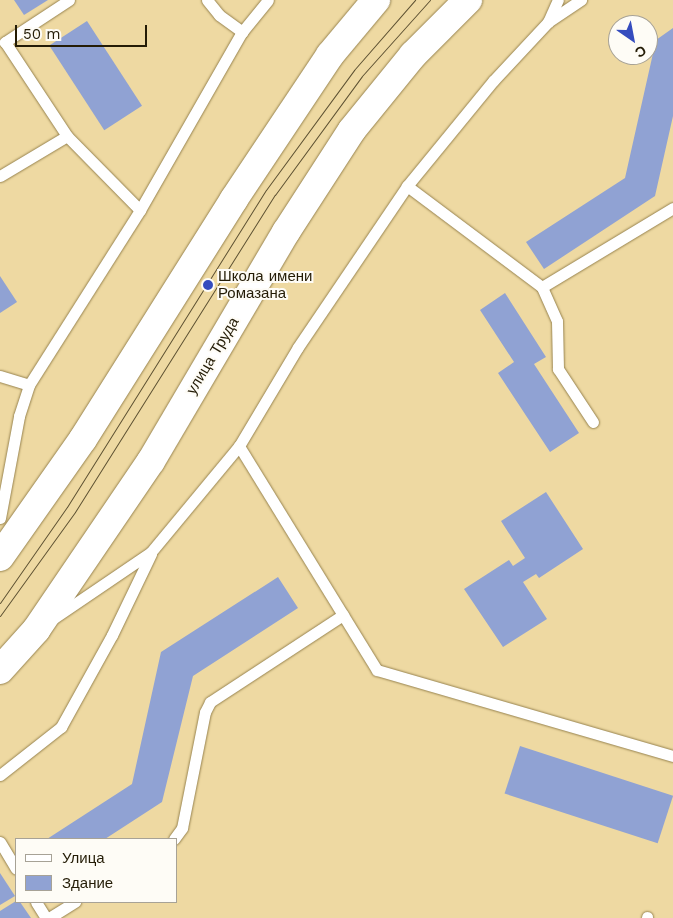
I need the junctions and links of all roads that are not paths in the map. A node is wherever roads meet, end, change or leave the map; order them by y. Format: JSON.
{"nodes":[{"id":1,"x":69,"y":0,"type":"edge"},
{"id":2,"x":207,"y":0,"type":"edge"},
{"id":3,"x":268,"y":0,"type":"edge"},
{"id":4,"x":376,"y":0,"type":"edge"},
{"id":5,"x":468,"y":0,"type":"edge"},
{"id":6,"x":558,"y":0,"type":"edge"},
{"id":7,"x":581,"y":0,"type":"edge"},
{"id":8,"x":548,"y":22,"type":"junction"},
{"id":9,"x":242,"y":32,"type":"junction"},
{"id":10,"x":3,"y":44,"type":"edge"},
{"id":11,"x":67,"y":136,"type":"junction"},
{"id":12,"x":0,"y":176,"type":"edge"},
{"id":13,"x":407,"y":186,"type":"junction"},
{"id":14,"x":673,"y":208,"type":"edge"},
{"id":15,"x":140,"y":210,"type":"junction"},
{"id":16,"x":542,"y":287,"type":"junction"},
{"id":17,"x":0,"y":376,"type":"edge"},
{"id":18,"x":29,"y":385,"type":"junction"},
{"id":19,"x":593,"y":422,"type":"dead end"},
{"id":20,"x":239,"y":446,"type":"junction"},
{"id":21,"x":0,"y":518,"type":"edge"},
{"id":22,"x":151,"y":552,"type":"junction"},
{"id":23,"x":0,"y":557,"type":"edge"},
{"id":24,"x":343,"y":615,"type":"junction"},
{"id":25,"x":36,"y":630,"type":"junction"},
{"id":26,"x":0,"y":670,"type":"edge"},
{"id":27,"x":673,"y":756,"type":"edge"},
{"id":28,"x":0,"y":775,"type":"edge"},
{"id":29,"x":175,"y":838,"type":"edge"},
{"id":30,"x":0,"y":842,"type":"edge"},
{"id":31,"x":15,"y":867,"type":"edge"},
{"id":32,"x":37,"y":903,"type":"edge"},
{"id":33,"x":73,"y":903,"type":"edge"},
{"id":34,"x":47,"y":918,"type":"edge"}],
"edges":[{"from":1,"to":10,"type":"lane"},
{"from":2,"to":9,"type":"lane"},
{"from":3,"to":9,"type":"lane"},
{"from":4,"to":23,"type":"main road"},
{"from":5,"to":25,"type":"main road","name":"улица Труда"},
{"from":6,"to":8,"type":"lane"},
{"from":7,"to":8,"type":"lane"},
{"from":8,"to":13,"type":"lane"},
{"from":9,"to":15,"type":"lane"},
{"from":10,"to":11,"type":"lane"},
{"from":11,"to":12,"type":"lane"},
{"from":11,"to":15,"type":"lane"},
{"from":13,"to":16,"type":"lane"},
{"from":13,"to":20,"type":"lane"},
{"from":14,"to":16,"type":"lane"},
{"from":15,"to":18,"type":"lane"},
{"from":16,"to":19,"type":"lane"},
{"from":17,"to":18,"type":"lane"},
{"from":18,"to":21,"type":"lane"},
{"from":20,"to":22,"type":"lane"},
{"from":20,"to":24,"type":"lane"},
{"from":22,"to":25,"type":"lane"},
{"from":22,"to":28,"type":"lane"},
{"from":24,"to":27,"type":"lane"},
{"from":24,"to":29,"type":"lane"},
{"from":25,"to":26,"type":"main road","name":"улица Труда"},
{"from":30,"to":31,"type":"lane"},
{"from":32,"to":34,"type":"lane"},
{"from":33,"to":34,"type":"lane"}]}
